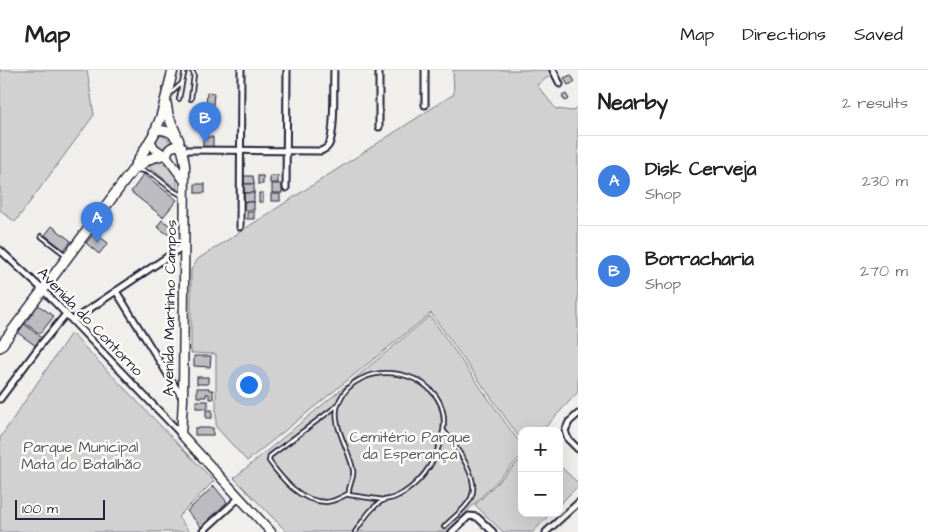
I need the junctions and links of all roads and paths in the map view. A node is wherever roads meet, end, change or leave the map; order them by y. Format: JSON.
{"nodes":[{"id":1,"x":173,"y":70,"type":"edge"},
{"id":2,"x":185,"y":70,"type":"edge"},
{"id":3,"x":191,"y":70,"type":"edge"},
{"id":4,"x":241,"y":70,"type":"edge"},
{"id":5,"x":287,"y":70,"type":"edge"},
{"id":6,"x":334,"y":70,"type":"edge"},
{"id":7,"x":379,"y":70,"type":"edge"},
{"id":8,"x":425,"y":70,"type":"edge"},
{"id":9,"x":553,"y":70,"type":"edge"},
{"id":10,"x":182,"y":83,"type":"junction"},
{"id":11,"x":560,"y":84,"type":"dead end"},
{"id":12,"x":166,"y":98,"type":"junction"},
{"id":13,"x":179,"y":99,"type":"dead end"},
{"id":14,"x":191,"y":99,"type":"dead end"},
{"id":15,"x":425,"y":105,"type":"dead end"},
{"id":16,"x":379,"y":127,"type":"dead end"},
{"id":17,"x":154,"y":131,"type":"junction"},
{"id":18,"x":150,"y":140,"type":"junction"},
{"id":19,"x":181,"y":146,"type":"junction"},
{"id":20,"x":240,"y":151,"type":"junction"},
{"id":21,"x":286,"y":151,"type":"junction"},
{"id":22,"x":165,"y":156,"type":"junction"},
{"id":23,"x":132,"y":171,"type":"junction"},
{"id":24,"x":185,"y":182,"type":"junction"},
{"id":25,"x":286,"y":188,"type":"dead end"},
{"id":26,"x":185,"y":196,"type":"junction"},
{"id":27,"x":240,"y":227,"type":"dead end"},
{"id":28,"x":41,"y":236,"type":"dead end"},
{"id":29,"x":185,"y":246,"type":"junction"},
{"id":30,"x":0,"y":250,"type":"edge"},
{"id":31,"x":68,"y":257,"type":"junction"},
{"id":32,"x":43,"y":290,"type":"junction"},
{"id":33,"x":116,"y":291,"type":"junction"},
{"id":34,"x":66,"y":314,"type":"junction"},
{"id":35,"x":72,"y":320,"type":"junction"},
{"id":36,"x":0,"y":347,"type":"edge"},
{"id":37,"x":2,"y":391,"type":"edge"},
{"id":38,"x":0,"y":399,"type":"edge"},
{"id":39,"x":183,"y":400,"type":"junction"},
{"id":40,"x":338,"y":405,"type":"junction"},
{"id":41,"x":578,"y":414,"type":"edge"},
{"id":42,"x":444,"y":431,"type":"junction"},
{"id":43,"x":181,"y":434,"type":"junction"},
{"id":44,"x":576,"y":448,"type":"edge"},
{"id":45,"x":348,"y":494,"type":"junction"},
{"id":46,"x":240,"y":498,"type":"junction"},
{"id":47,"x":384,"y":500,"type":"junction"},
{"id":48,"x":578,"y":503,"type":"edge"},
{"id":49,"x":444,"y":527,"type":"dead end"},
{"id":50,"x":202,"y":532,"type":"edge"},
{"id":51,"x":271,"y":532,"type":"edge"},
{"id":52,"x":355,"y":532,"type":"edge"},
{"id":53,"x":452,"y":532,"type":"edge"},
{"id":54,"x":493,"y":532,"type":"edge"},
{"id":55,"x":546,"y":532,"type":"edge"}],
"edges":[{"from":1,"to":12,"type":"main road"},
{"from":2,"to":10,"type":"lane"},
{"from":3,"to":14,"type":"lane"},
{"from":4,"to":20,"type":"street"},
{"from":5,"to":21,"type":"street"},
{"from":6,"to":21,"type":"street"},
{"from":7,"to":16,"type":"street"},
{"from":8,"to":15,"type":"street"},
{"from":9,"to":11,"type":"street"},
{"from":10,"to":12,"type":"lane"},
{"from":10,"to":13,"type":"lane"},
{"from":12,"to":17,"type":"main road"},
{"from":12,"to":19,"type":"main road"},
{"from":17,"to":18,"type":"main road"},
{"from":17,"to":19,"type":"main road"},
{"from":18,"to":22,"type":"main road"},
{"from":18,"to":23,"type":"main road"},
{"from":19,"to":20,"type":"street"},
{"from":19,"to":22,"type":"main road"},
{"from":19,"to":24,"type":"main road","name":"Avenida Martinho Campos"},
{"from":20,"to":21,"type":"street"},
{"from":20,"to":27,"type":"street"},
{"from":21,"to":25,"type":"street"},
{"from":22,"to":23,"type":"main road"},
{"from":22,"to":24,"type":"main road"},
{"from":23,"to":26,"type":"lane"},
{"from":23,"to":31,"type":"main road"},
{"from":24,"to":26,"type":"main road","name":"Avenida Martinho Campos"},
{"from":26,"to":29,"type":"main road","name":"Avenida Martinho Campos"},
{"from":28,"to":31,"type":"lane"},
{"from":29,"to":33,"type":"street"},
{"from":29,"to":39,"type":"main road","name":"Avenida Martinho Campos"},
{"from":30,"to":32,"type":"street","name":"Avenida do Contorno"},
{"from":31,"to":32,"type":"main road"},
{"from":32,"to":34,"type":"street","name":"Avenida do Contorno"},
{"from":32,"to":36,"type":"main road"},
{"from":33,"to":35,"type":"street"},
{"from":33,"to":39,"type":"street"},
{"from":34,"to":35,"type":"street","name":"Avenida do Contorno"},
{"from":34,"to":37,"type":"street"},
{"from":35,"to":43,"type":"street","name":"Avenida do Contorno"},
{"from":37,"to":38,"type":"street"},
{"from":39,"to":43,"type":"main road","name":"Avenida Martinho Campos"},
{"from":40,"to":42,"type":"lane"},
{"from":40,"to":45,"type":"lane"},
{"from":40,"to":45,"type":"lane"},
{"from":41,"to":44,"type":"street"},
{"from":42,"to":47,"type":"lane"},
{"from":42,"to":49,"type":"lane"},
{"from":43,"to":46,"type":"main road"},
{"from":45,"to":47,"type":"lane"},
{"from":46,"to":50,"type":"street"},
{"from":46,"to":51,"type":"main road"},
{"from":47,"to":52,"type":"lane"},
{"from":48,"to":55,"type":"street"},
{"from":53,"to":54,"type":"street"}]}
